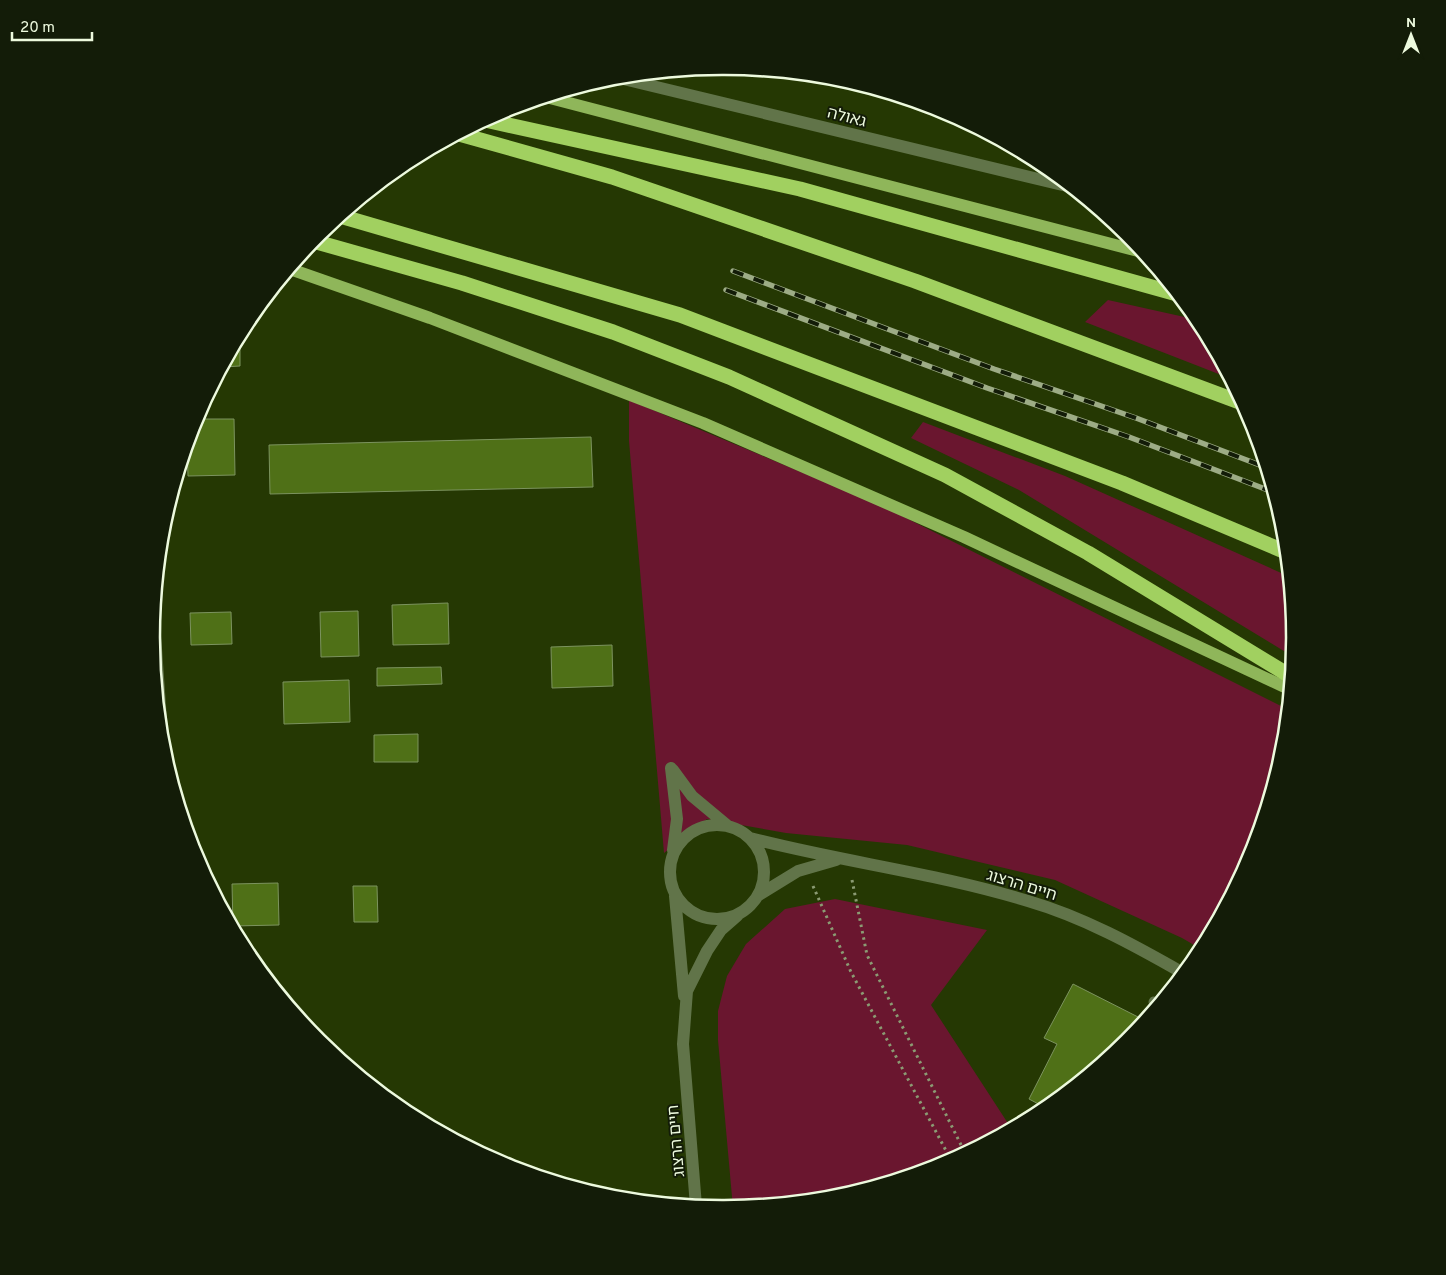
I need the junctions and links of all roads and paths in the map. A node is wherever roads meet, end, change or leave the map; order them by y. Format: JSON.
{"nodes":[{"id":1,"x":637,"y":82,"type":"edge"},
{"id":2,"x":558,"y":100,"type":"edge"},
{"id":3,"x":497,"y":123,"type":"edge"},
{"id":4,"x":468,"y":136,"type":"edge"},
{"id":5,"x":1054,"y":183,"type":"edge"},
{"id":6,"x":348,"y":218,"type":"edge"},
{"id":7,"x":321,"y":244,"type":"edge"},
{"id":8,"x":1129,"y":249,"type":"edge"},
{"id":9,"x":297,"y":271,"type":"edge"},
{"id":10,"x":1166,"y":291,"type":"edge"},
{"id":11,"x":1232,"y":399,"type":"edge"},
{"id":12,"x":1278,"y":549,"type":"edge"},
{"id":13,"x":1284,"y":672,"type":"edge"},
{"id":14,"x":1283,"y":686,"type":"edge"},
{"id":15,"x":728,"y":826,"type":"junction"},
{"id":16,"x":750,"y":838,"type":"junction"},
{"id":17,"x":672,"y":856,"type":"junction"},
{"id":18,"x":845,"y":860,"type":"junction"},
{"id":19,"x":806,"y":868,"type":"junction"},
{"id":20,"x":674,"y":892,"type":"junction"},
{"id":21,"x":759,"y":895,"type":"junction"},
{"id":22,"x":737,"y":916,"type":"junction"},
{"id":23,"x":1177,"y":969,"type":"edge"},
{"id":24,"x":684,"y":1013,"type":"junction"},
{"id":25,"x":962,"y":1147,"type":"edge"},
{"id":26,"x":947,"y":1153,"type":"edge"},
{"id":27,"x":695,"y":1199,"type":"edge"}],
"edges":[{"from":1,"to":5,"type":"street","name":"גאולה"},
{"from":2,"to":8,"type":"main road"},
{"from":3,"to":10,"type":"highway"},
{"from":4,"to":11,"type":"highway"},
{"from":6,"to":12,"type":"highway"},
{"from":7,"to":13,"type":"highway"},
{"from":9,"to":14,"type":"main road"},
{"from":15,"to":16,"type":"street"},
{"from":15,"to":17,"type":"street"},
{"from":15,"to":17,"type":"street"},
{"from":16,"to":18,"type":"street","name":"חיים הרצוג"},
{"from":16,"to":21,"type":"street"},
{"from":17,"to":20,"type":"street"},
{"from":18,"to":19,"type":"street","name":"חיים הרצוג"},
{"from":18,"to":23,"type":"street","name":"חיים הרצוג"},
{"from":18,"to":25,"type":"path"},
{"from":19,"to":21,"type":"street","name":"חיים הרצוג"},
{"from":19,"to":26,"type":"path"},
{"from":20,"to":22,"type":"street"},
{"from":20,"to":24,"type":"street","name":"חיים הרצוג"},
{"from":21,"to":22,"type":"street"},
{"from":22,"to":24,"type":"street","name":"חיים הרצוג"},
{"from":24,"to":27,"type":"street","name":"חיים הרצוג"}]}
